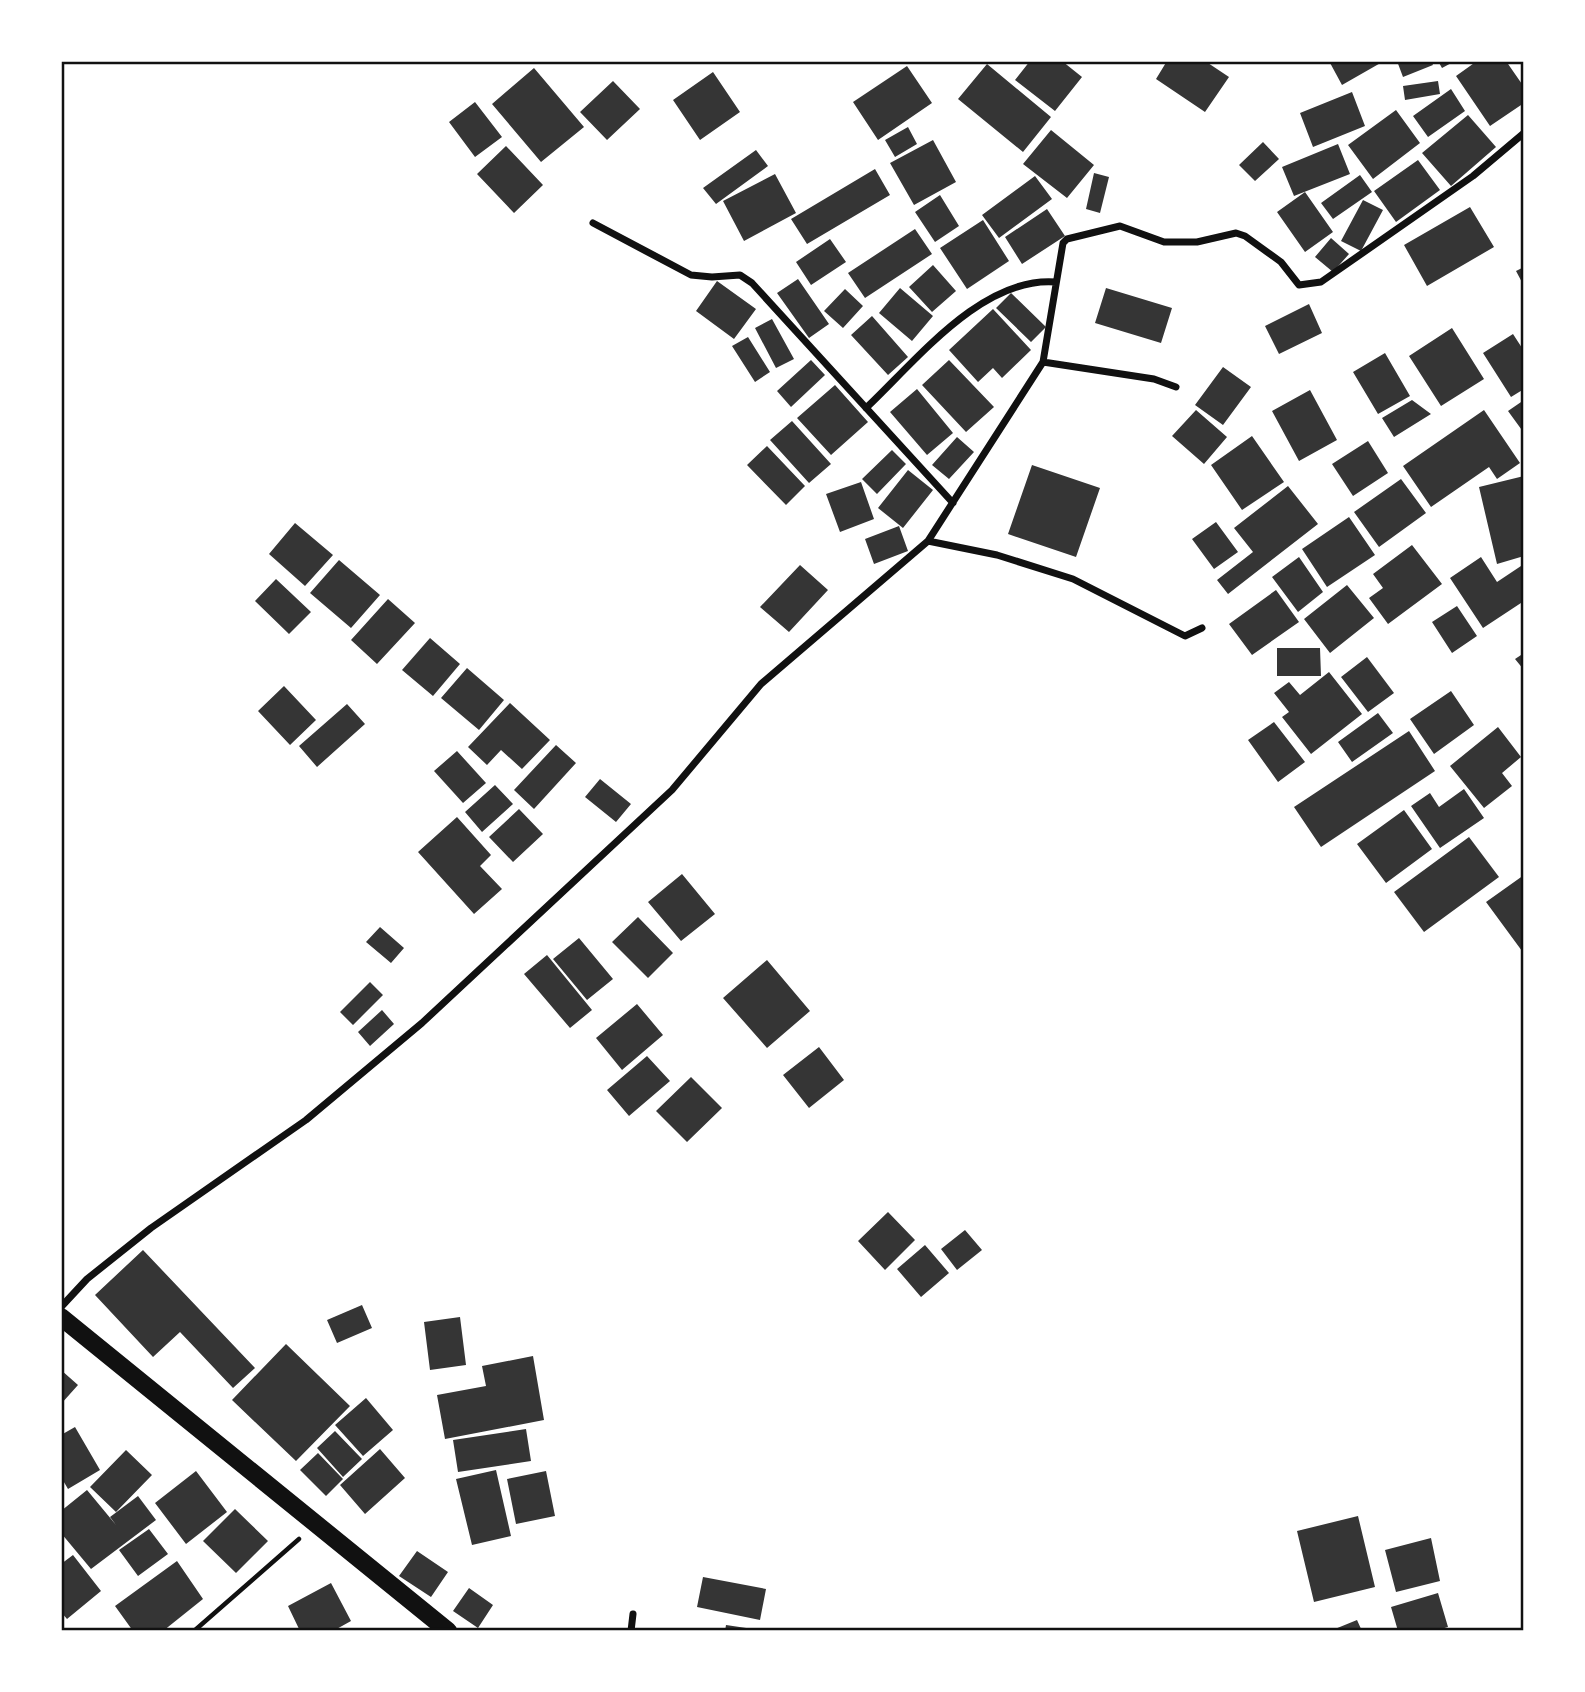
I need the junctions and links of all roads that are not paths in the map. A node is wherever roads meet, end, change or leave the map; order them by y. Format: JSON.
{"nodes":[{"id":1,"x":1524,"y":133,"type":"edge"},
{"id":2,"x":593,"y":223,"type":"dead end"},
{"id":3,"x":1056,"y":282,"type":"junction"},
{"id":4,"x":1043,"y":362,"type":"junction"},
{"id":5,"x":1175,"y":387,"type":"dead end"},
{"id":6,"x":866,"y":408,"type":"junction"},
{"id":7,"x":953,"y":503,"type":"junction"},
{"id":8,"x":928,"y":541,"type":"junction"},
{"id":9,"x":1202,"y":628,"type":"dead end"},
{"id":10,"x":61,"y":1307,"type":"edge"},
{"id":11,"x":61,"y":1317,"type":"edge"},
{"id":12,"x":633,"y":1614,"type":"dead end"},
{"id":13,"x":448,"y":1631,"type":"edge"},
{"id":14,"x":631,"y":1631,"type":"edge"}],
"edges":[{"from":1,"to":3,"type":"street"},
{"from":2,"to":6,"type":"street"},
{"from":3,"to":4,"type":"street"},
{"from":3,"to":6,"type":"street"},
{"from":4,"to":5,"type":"street"},
{"from":4,"to":7,"type":"street"},
{"from":6,"to":7,"type":"street"},
{"from":7,"to":8,"type":"street"},
{"from":8,"to":9,"type":"street"},
{"from":8,"to":10,"type":"street"},
{"from":11,"to":13,"type":"main road"},
{"from":12,"to":14,"type":"street"}]}
